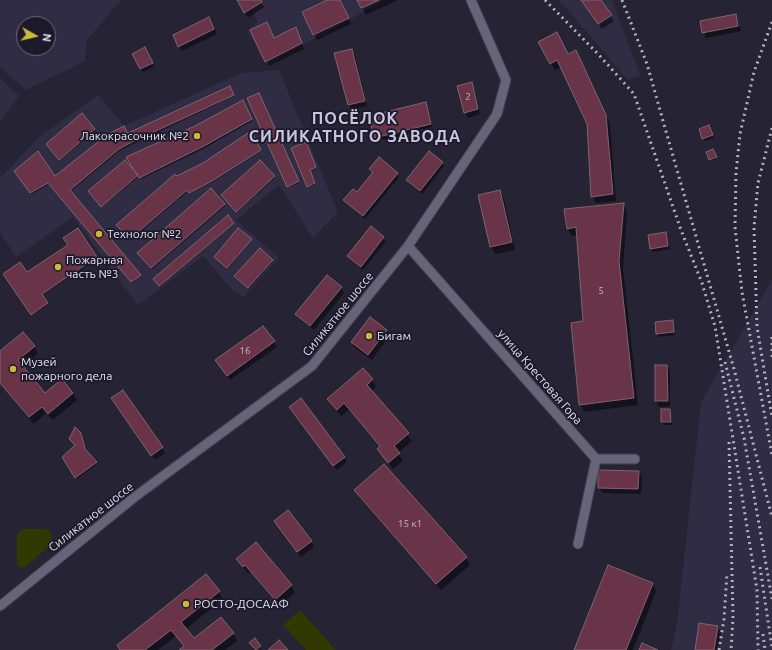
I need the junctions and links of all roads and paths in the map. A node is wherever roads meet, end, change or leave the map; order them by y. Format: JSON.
{"nodes":[{"id":1,"x":471,"y":0,"type":"edge"},
{"id":2,"x":408,"y":246,"type":"junction"},
{"id":3,"x":596,"y":459,"type":"junction"},
{"id":4,"x":635,"y":459,"type":"dead end"},
{"id":5,"x":578,"y":544,"type":"dead end"},
{"id":6,"x":0,"y":606,"type":"edge"}],
"edges":[{"from":1,"to":2,"type":"street","name":"Силикатное шоссе"},
{"from":2,"to":3,"type":"street","name":"улица Крестовая Гора"},
{"from":2,"to":6,"type":"street","name":"Силикатное шоссе"},
{"from":3,"to":4,"type":"street"},
{"from":3,"to":5,"type":"street"}]}
